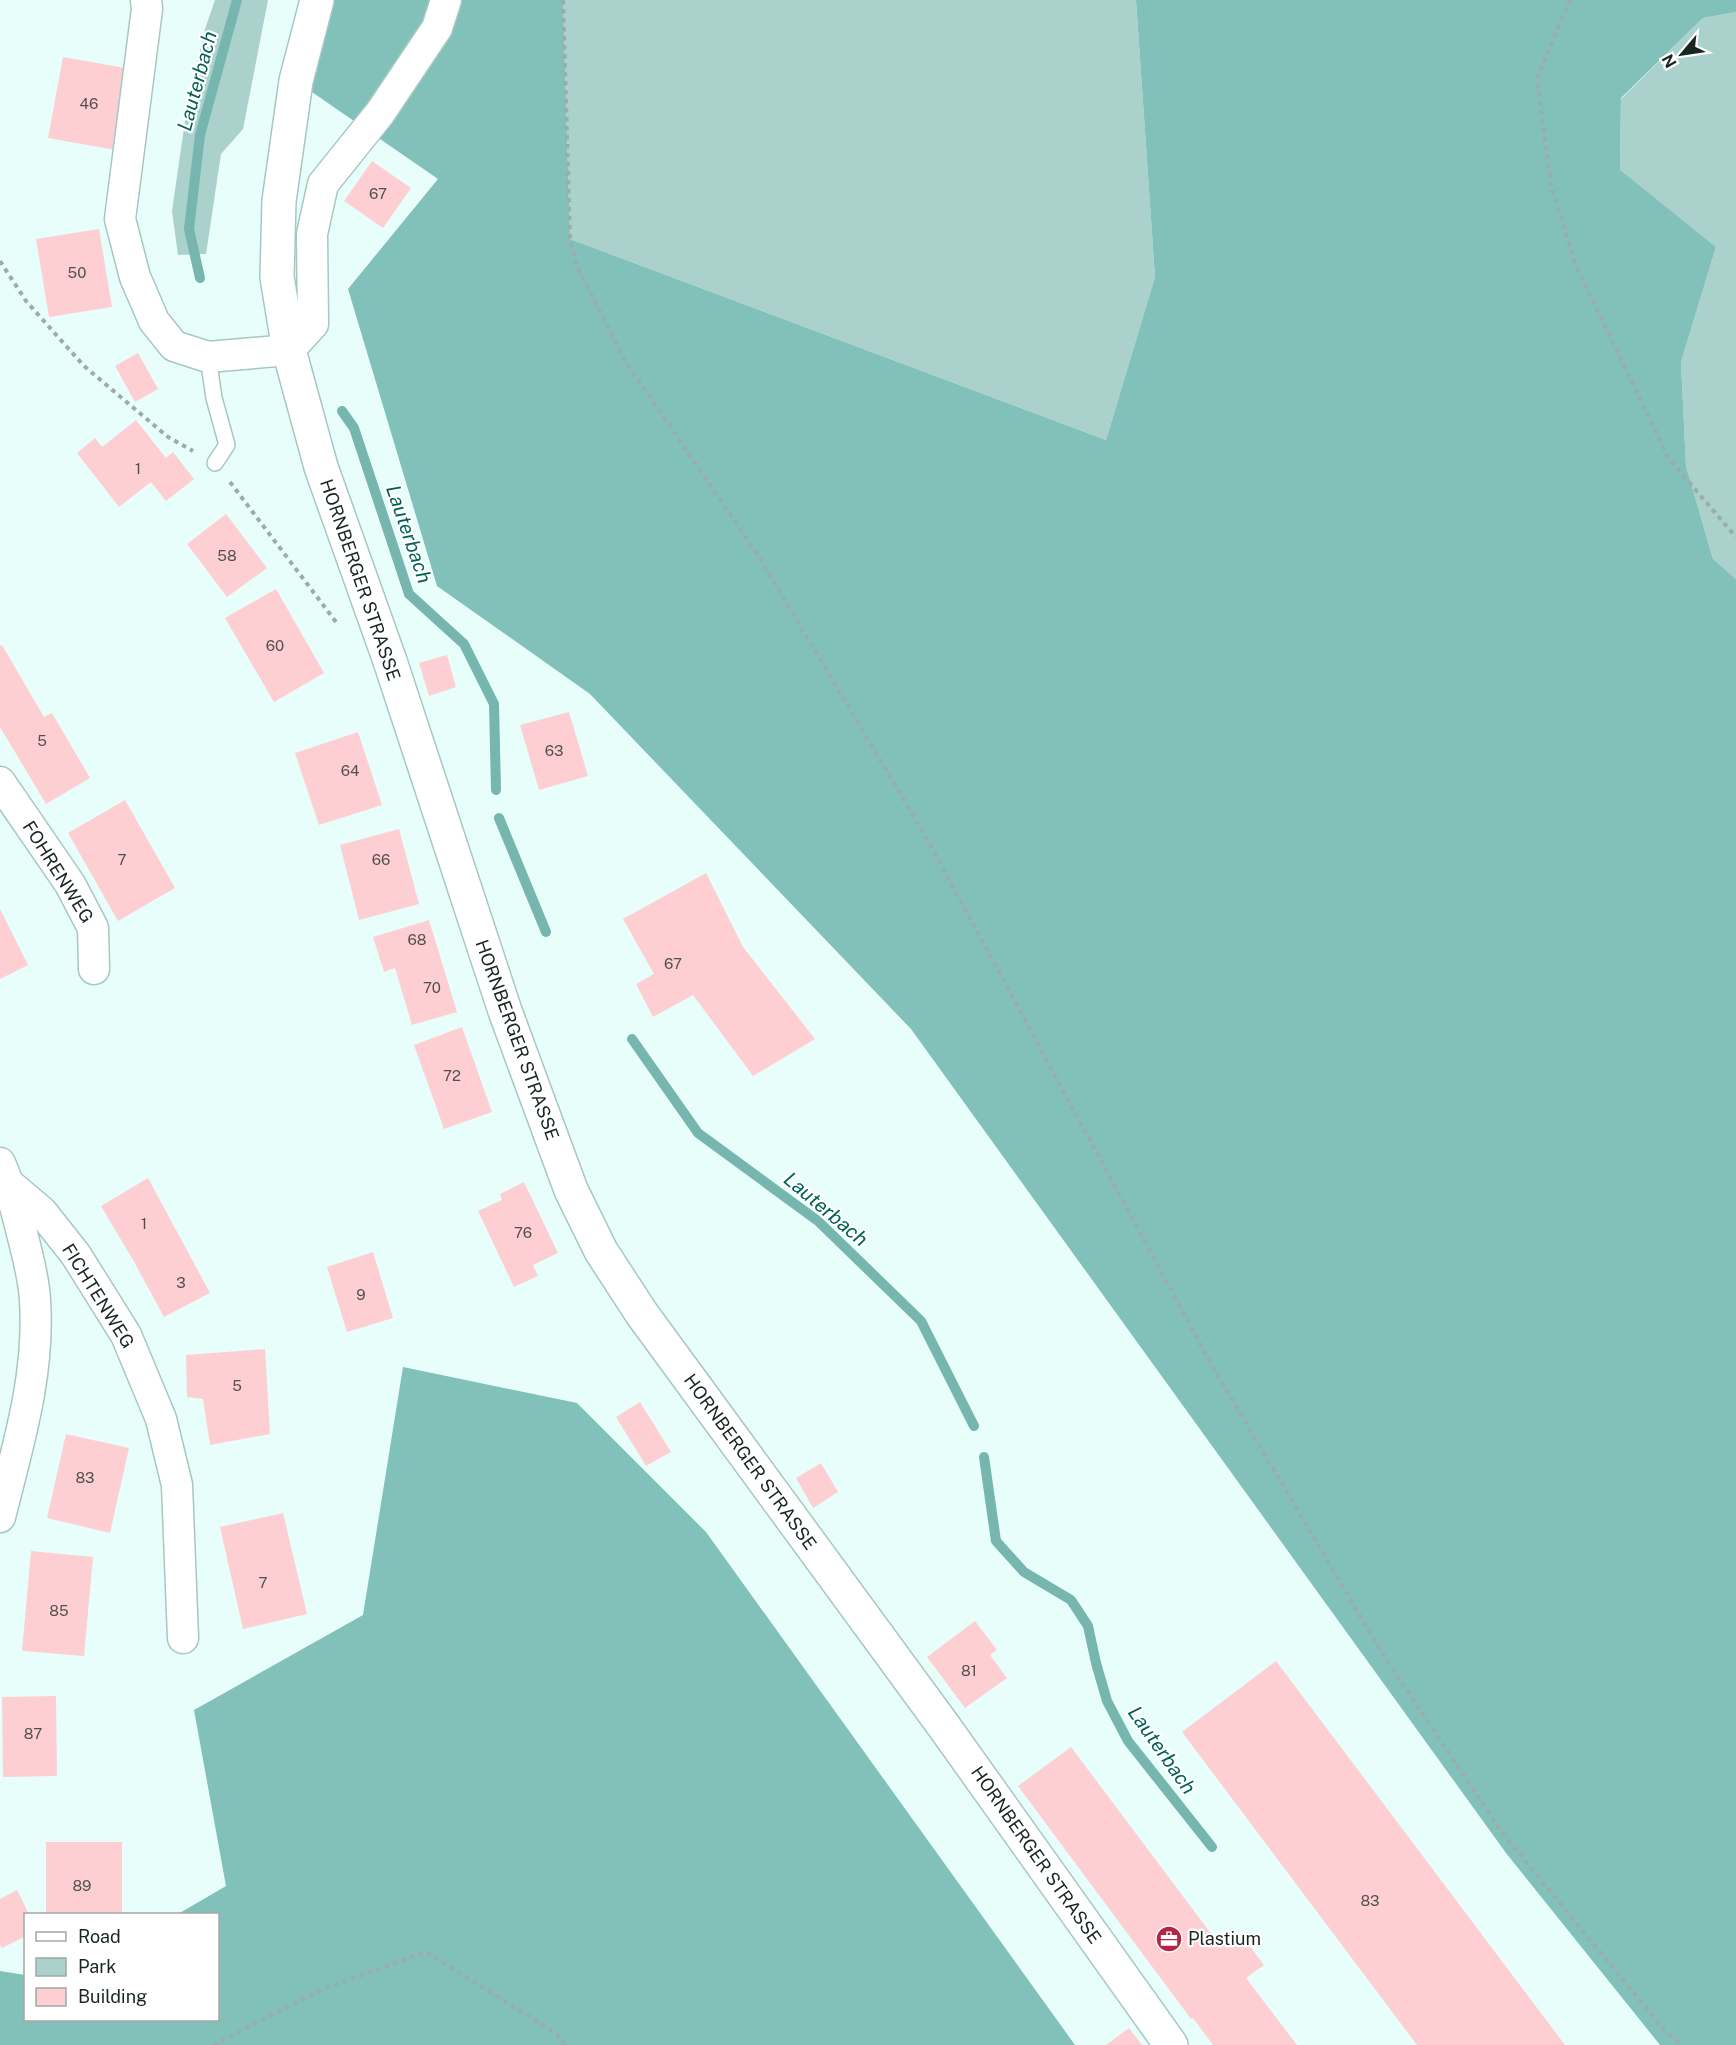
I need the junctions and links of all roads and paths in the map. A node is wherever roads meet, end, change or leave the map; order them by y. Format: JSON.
{"nodes":[{"id":1,"x":146,"y":0,"type":"edge"},
{"id":2,"x":317,"y":0,"type":"edge"},
{"id":3,"x":446,"y":0,"type":"edge"},
{"id":4,"x":563,"y":0,"type":"edge"},
{"id":5,"x":1570,"y":0,"type":"edge"},
{"id":6,"x":289,"y":350,"type":"junction"},
{"id":7,"x":208,"y":357,"type":"junction"},
{"id":8,"x":215,"y":463,"type":"dead end"},
{"id":9,"x":1736,"y":537,"type":"edge"},
{"id":10,"x":0,"y":782,"type":"edge"},
{"id":11,"x":94,"y":969,"type":"dead end"},
{"id":12,"x":5,"y":1173,"type":"edge"},
{"id":13,"x":0,"y":1517,"type":"edge"},
{"id":14,"x":183,"y":1638,"type":"dead end"},
{"id":15,"x":213,"y":2045,"type":"edge"},
{"id":16,"x":565,"y":2045,"type":"edge"},
{"id":17,"x":1171,"y":2045,"type":"edge"},
{"id":18,"x":1682,"y":2045,"type":"edge"}],
"edges":[{"from":1,"to":7,"type":"street"},
{"from":2,"to":6,"type":"main road","name":"HORNBERGER STRASSE"},
{"from":3,"to":6,"type":"street"},
{"from":4,"to":18,"type":"path"},
{"from":5,"to":9,"type":"path"},
{"from":6,"to":7,"type":"street"},
{"from":6,"to":17,"type":"main road","name":"HORNBERGER STRASSE"},
{"from":7,"to":8,"type":"lane"},
{"from":10,"to":11,"type":"street","name":"FOHRENWEG"},
{"from":12,"to":13,"type":"street"},
{"from":12,"to":14,"type":"street","name":"FICHTENWEG"},
{"from":15,"to":16,"type":"path"}]}
